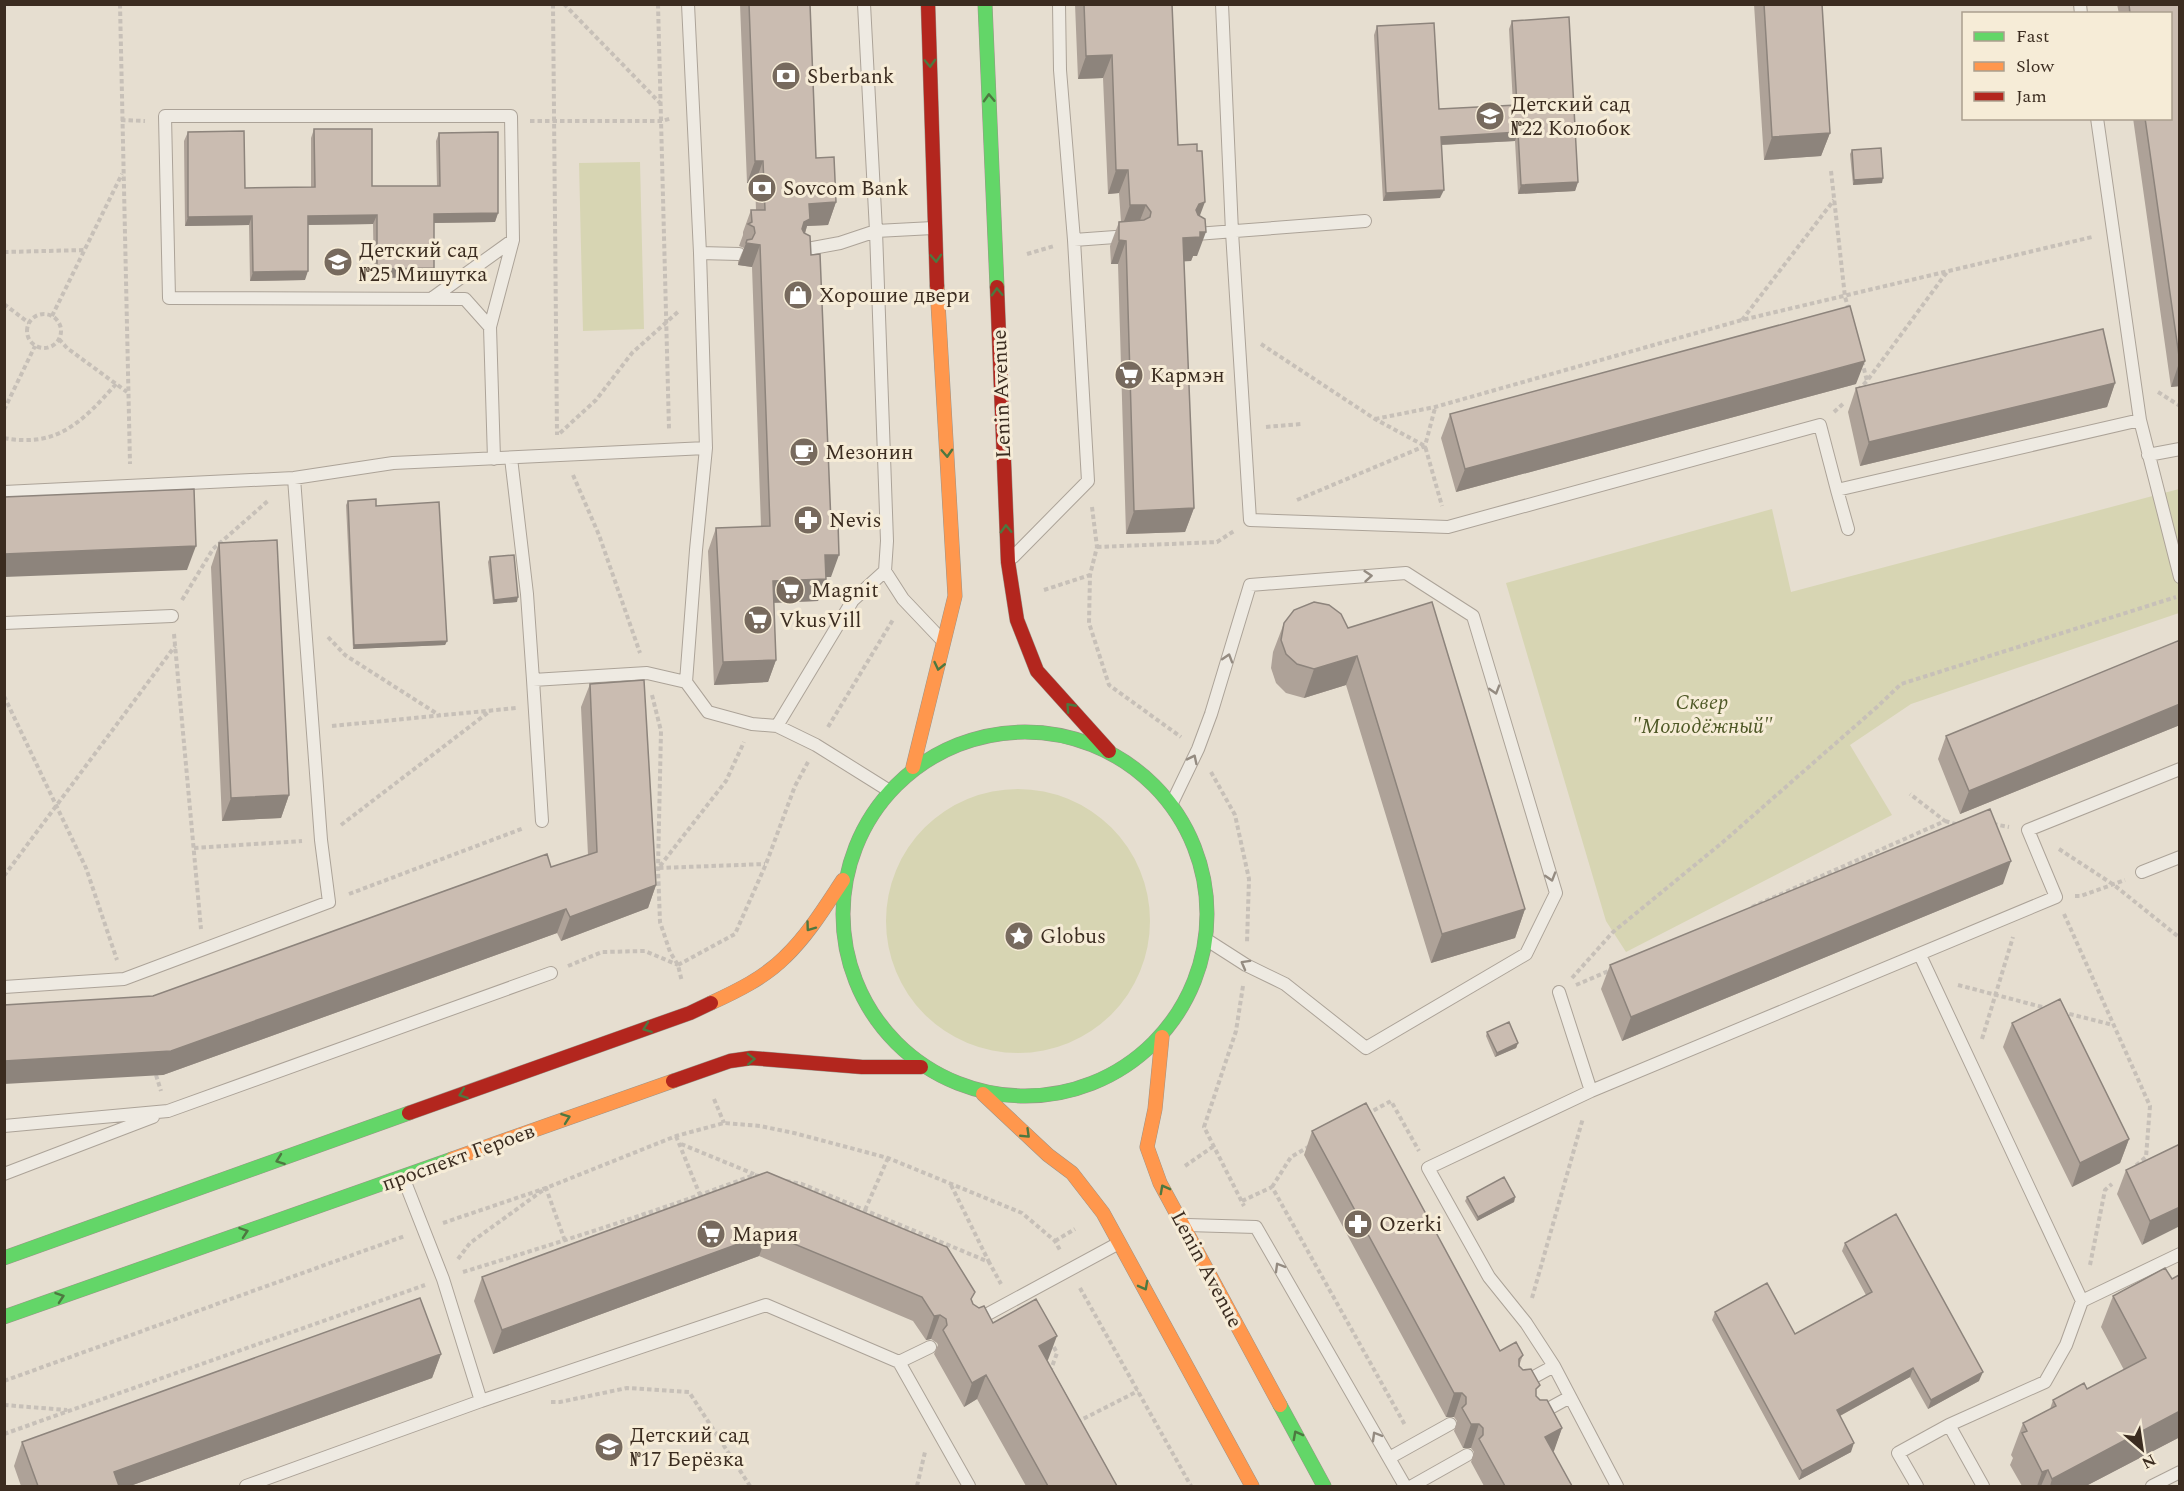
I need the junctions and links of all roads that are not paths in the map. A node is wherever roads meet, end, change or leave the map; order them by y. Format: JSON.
{"nodes":[{"id":1,"x":688,"y":4,"type":"edge"},
{"id":2,"x":864,"y":4,"type":"edge"},
{"id":3,"x":928,"y":4,"type":"edge"},
{"id":4,"x":985,"y":4,"type":"edge"},
{"id":5,"x":1059,"y":4,"type":"edge"},
{"id":6,"x":1222,"y":4,"type":"edge"},
{"id":7,"x":2097,"y":120,"type":"edge"},
{"id":8,"x":1365,"y":221,"type":"dead end"},
{"id":9,"x":934,"y":228,"type":"junction"},
{"id":10,"x":876,"y":231,"type":"junction"},
{"id":11,"x":1232,"y":232,"type":"junction"},
{"id":12,"x":1196,"y":234,"type":"edge"},
{"id":13,"x":1134,"y":236,"type":"edge"},
{"id":14,"x":513,"y":240,"type":"junction"},
{"id":15,"x":1074,"y":240,"type":"junction"},
{"id":16,"x":802,"y":250,"type":"edge"},
{"id":17,"x":700,"y":254,"type":"junction"},
{"id":18,"x":739,"y":254,"type":"dead end"},
{"id":19,"x":430,"y":299,"type":"junction"},
{"id":20,"x":490,"y":327,"type":"junction"},
{"id":21,"x":2140,"y":420,"type":"junction"},
{"id":22,"x":706,"y":448,"type":"junction"},
{"id":23,"x":2180,"y":449,"type":"edge"},
{"id":24,"x":2148,"y":455,"type":"junction"},
{"id":25,"x":511,"y":458,"type":"junction"},
{"id":26,"x":494,"y":459,"type":"junction"},
{"id":27,"x":294,"y":478,"type":"junction"},
{"id":28,"x":1837,"y":490,"type":"junction"},
{"id":29,"x":4,"y":492,"type":"edge"},
{"id":30,"x":1848,"y":529,"type":"dead end"},
{"id":31,"x":1008,"y":562,"type":"junction"},
{"id":32,"x":885,"y":571,"type":"junction"},
{"id":33,"x":2180,"y":577,"type":"edge"},
{"id":34,"x":172,"y":616,"type":"road end"},
{"id":35,"x":4,"y":623,"type":"edge"},
{"id":36,"x":944,"y":642,"type":"junction"},
{"id":37,"x":533,"y":680,"type":"junction"},
{"id":38,"x":686,"y":682,"type":"junction"},
{"id":39,"x":777,"y":726,"type":"junction"},
{"id":40,"x":1109,"y":751,"type":"junction"},
{"id":41,"x":913,"y":767,"type":"junction"},
{"id":42,"x":2180,"y":769,"type":"edge"},
{"id":43,"x":888,"y":790,"type":"junction"},
{"id":44,"x":1172,"y":803,"type":"junction"},
{"id":45,"x":542,"y":821,"type":"road end"},
{"id":46,"x":2180,"y":857,"type":"edge"},
{"id":47,"x":2142,"y":872,"type":"road end"},
{"id":48,"x":843,"y":880,"type":"junction"},
{"id":49,"x":1207,"y":940,"type":"junction"},
{"id":50,"x":1920,"y":955,"type":"junction"},
{"id":51,"x":551,"y":972,"type":"road end"},
{"id":52,"x":4,"y":987,"type":"edge"},
{"id":53,"x":1559,"y":992,"type":"road end"},
{"id":54,"x":1162,"y":1037,"type":"junction"},
{"id":55,"x":921,"y":1067,"type":"junction"},
{"id":56,"x":1591,"y":1091,"type":"junction"},
{"id":57,"x":983,"y":1094,"type":"junction"},
{"id":58,"x":168,"y":1111,"type":"junction"},
{"id":59,"x":4,"y":1126,"type":"edge"},
{"id":60,"x":4,"y":1174,"type":"edge"},
{"id":61,"x":403,"y":1176,"type":"junction"},
{"id":62,"x":1184,"y":1224,"type":"junction"},
{"id":63,"x":1120,"y":1242,"type":"junction"},
{"id":64,"x":2180,"y":1254,"type":"edge"},
{"id":65,"x":4,"y":1258,"type":"edge"},
{"id":66,"x":2082,"y":1302,"type":"junction"},
{"id":67,"x":4,"y":1317,"type":"edge"},
{"id":68,"x":971,"y":1323,"type":"edge"},
{"id":69,"x":930,"y":1347,"type":"edge"},
{"id":70,"x":899,"y":1362,"type":"junction"},
{"id":71,"x":1554,"y":1366,"type":"junction"},
{"id":72,"x":1518,"y":1386,"type":"edge"},
{"id":73,"x":1570,"y":1397,"type":"junction"},
{"id":74,"x":481,"y":1401,"type":"junction"},
{"id":75,"x":1535,"y":1416,"type":"edge"},
{"id":76,"x":1450,"y":1424,"type":"edge"},
{"id":77,"x":1949,"y":1425,"type":"junction"},
{"id":78,"x":1467,"y":1455,"type":"edge"},
{"id":79,"x":1389,"y":1458,"type":"junction"},
{"id":80,"x":2180,"y":1472,"type":"edge"},
{"id":81,"x":246,"y":1486,"type":"edge"},
{"id":82,"x":969,"y":1486,"type":"edge"},
{"id":83,"x":1252,"y":1486,"type":"edge"},
{"id":84,"x":1324,"y":1486,"type":"edge"},
{"id":85,"x":1405,"y":1486,"type":"edge"},
{"id":86,"x":1412,"y":1486,"type":"edge"},
{"id":87,"x":1617,"y":1486,"type":"edge"},
{"id":88,"x":1917,"y":1486,"type":"edge"},
{"id":89,"x":1983,"y":1486,"type":"edge"},
{"id":90,"x":2152,"y":1486,"type":"edge"}],
"edges":[{"from":1,"to":17,"type":"lane"},
{"from":2,"to":10,"type":"lane"},
{"from":3,"to":9,"type":"main road","one_way":true},
{"from":31,"to":4,"type":"main road","name":"Lenin Avenue","one_way":true},
{"from":5,"to":15,"type":"lane"},
{"from":6,"to":11,"type":"lane"},
{"from":7,"to":21,"type":"lane"},
{"from":8,"to":11,"type":"lane"},
{"from":9,"to":10,"type":"lane"},
{"from":9,"to":36,"type":"main road","one_way":true},
{"from":10,"to":16,"type":"lane"},
{"from":10,"to":32,"type":"lane"},
{"from":11,"to":12,"type":"lane"},
{"from":11,"to":28,"type":"lane"},
{"from":13,"to":15,"type":"lane"},
{"from":14,"to":19,"type":"lane"},
{"from":14,"to":19,"type":"lane"},
{"from":14,"to":20,"type":"lane"},
{"from":15,"to":31,"type":"lane"},
{"from":17,"to":18,"type":"lane"},
{"from":17,"to":22,"type":"lane"},
{"from":19,"to":20,"type":"lane"},
{"from":20,"to":26,"type":"lane"},
{"from":21,"to":24,"type":"lane"},
{"from":21,"to":28,"type":"lane"},
{"from":22,"to":25,"type":"lane"},
{"from":22,"to":38,"type":"lane"},
{"from":23,"to":24,"type":"lane"},
{"from":24,"to":33,"type":"lane"},
{"from":25,"to":26,"type":"lane"},
{"from":25,"to":37,"type":"lane"},
{"from":26,"to":27,"type":"lane"},
{"from":27,"to":29,"type":"lane"},
{"from":27,"to":52,"type":"lane"},
{"from":28,"to":30,"type":"lane"},
{"from":40,"to":31,"type":"main road","name":"Lenin Avenue","one_way":true},
{"from":32,"to":36,"type":"lane"},
{"from":32,"to":39,"type":"lane"},
{"from":34,"to":35,"type":"lane"},
{"from":36,"to":41,"type":"main road","one_way":true},
{"from":37,"to":38,"type":"lane"},
{"from":37,"to":45,"type":"lane"},
{"from":38,"to":39,"type":"lane"},
{"from":39,"to":43,"type":"lane"},
{"from":40,"to":41,"type":"main road"},
{"from":40,"to":44,"type":"main road"},
{"from":41,"to":43,"type":"main road"},
{"from":42,"to":50,"type":"lane"},
{"from":43,"to":48,"type":"main road"},
{"from":44,"to":49,"type":"main road"},
{"from":44,"to":49,"type":"lane","one_way":true},
{"from":46,"to":47,"type":"lane"},
{"from":48,"to":55,"type":"main road"},
{"from":48,"to":65,"type":"main road","one_way":true},
{"from":49,"to":54,"type":"main road"},
{"from":50,"to":56,"type":"lane"},
{"from":50,"to":66,"type":"lane"},
{"from":51,"to":58,"type":"lane"},
{"from":53,"to":56,"type":"lane"},
{"from":54,"to":57,"type":"main road"},
{"from":62,"to":54,"type":"main road","name":"Lenin Avenue","one_way":true},
{"from":55,"to":57,"type":"main road"},
{"from":61,"to":55,"type":"main road","name":"проспект Героев","one_way":true},
{"from":56,"to":71,"type":"lane"},
{"from":57,"to":63,"type":"main road","one_way":true},
{"from":58,"to":59,"type":"lane"},
{"from":58,"to":60,"type":"lane"},
{"from":67,"to":61,"type":"main road","name":"проспект Героев","one_way":true},
{"from":61,"to":74,"type":"lane"},
{"from":79,"to":62,"type":"lane","one_way":true},
{"from":84,"to":62,"type":"main road","name":"Lenin Avenue","one_way":true},
{"from":63,"to":68,"type":"lane"},
{"from":63,"to":83,"type":"main road","one_way":true},
{"from":64,"to":66,"type":"lane"},
{"from":66,"to":77,"type":"lane"},
{"from":69,"to":70,"type":"lane"},
{"from":70,"to":74,"type":"lane"},
{"from":70,"to":82,"type":"lane"},
{"from":71,"to":72,"type":"lane"},
{"from":71,"to":73,"type":"lane"},
{"from":73,"to":75,"type":"lane"},
{"from":73,"to":87,"type":"lane"},
{"from":74,"to":81,"type":"lane"},
{"from":76,"to":79,"type":"lane"},
{"from":77,"to":88,"type":"lane"},
{"from":77,"to":89,"type":"lane"},
{"from":78,"to":86,"type":"lane"},
{"from":79,"to":85,"type":"lane"},
{"from":80,"to":90,"type":"lane"}]}
